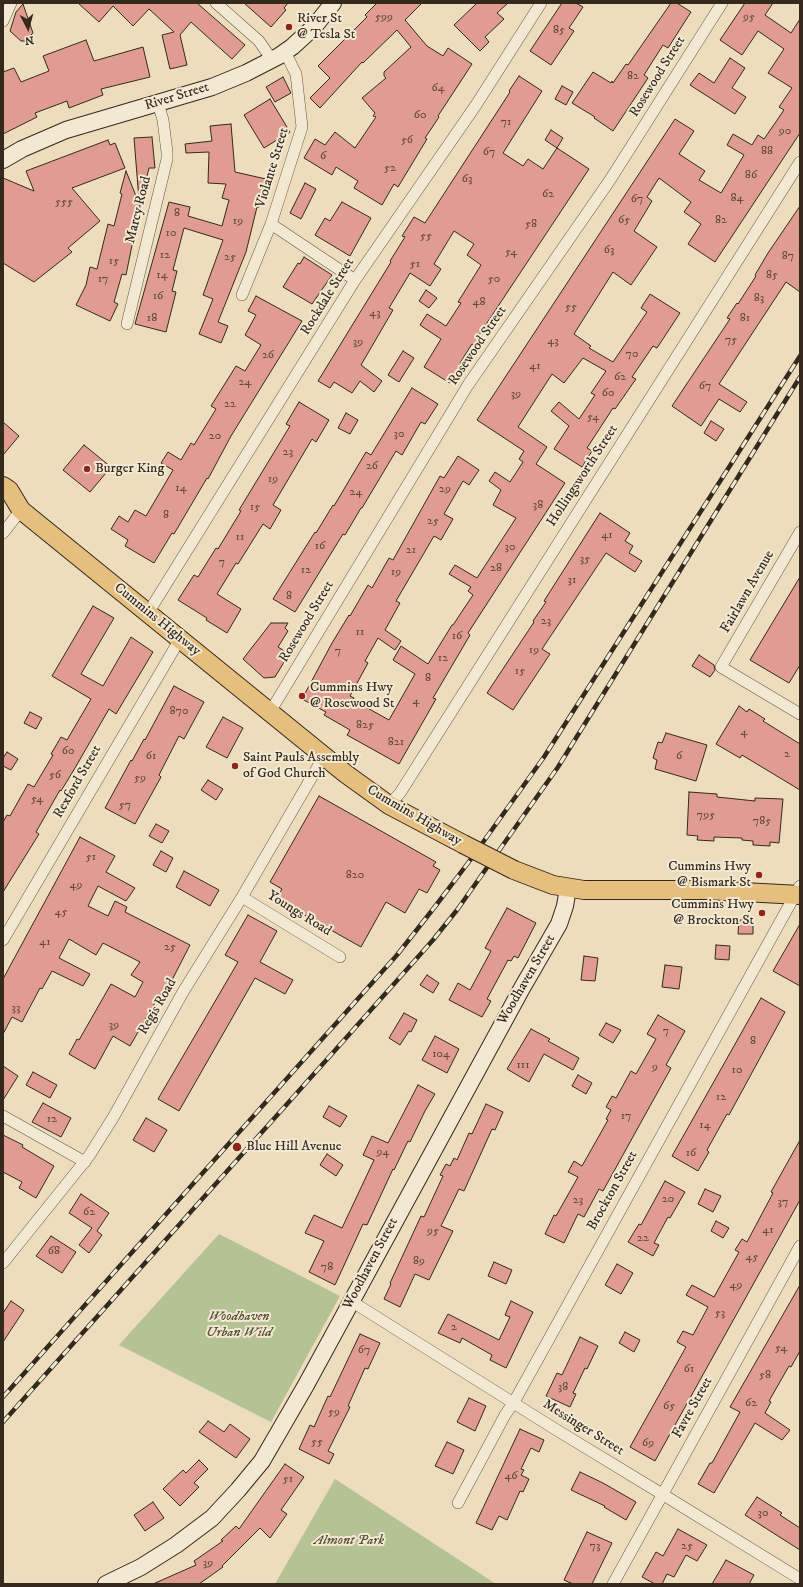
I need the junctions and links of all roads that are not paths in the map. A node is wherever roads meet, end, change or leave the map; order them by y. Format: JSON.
{"nodes":[{"id":1,"x":11,"y":3,"type":"edge"},
{"id":2,"x":216,"y":3,"type":"edge"},
{"id":3,"x":333,"y":3,"type":"edge"},
{"id":4,"x":541,"y":3,"type":"edge"},
{"id":5,"x":722,"y":3,"type":"edge"},
{"id":6,"x":3,"y":21,"type":"edge"},
{"id":7,"x":285,"y":52,"type":"junction"},
{"id":8,"x":272,"y":60,"type":"junction"},
{"id":9,"x":158,"y":103,"type":"junction"},
{"id":10,"x":3,"y":160,"type":"edge"},
{"id":11,"x":800,"y":162,"type":"edge"},
{"id":12,"x":271,"y":224,"type":"junction"},
{"id":13,"x":356,"y":280,"type":"junction"},
{"id":14,"x":242,"y":295,"type":"dead end"},
{"id":15,"x":127,"y":324,"type":"dead end"},
{"id":16,"x":3,"y":486,"type":"edge"},
{"id":17,"x":3,"y":504,"type":"edge"},
{"id":18,"x":21,"y":510,"type":"junction"},
{"id":19,"x":800,"y":532,"type":"edge"},
{"id":20,"x":3,"y":533,"type":"edge"},
{"id":21,"x":148,"y":613,"type":"junction"},
{"id":22,"x":180,"y":639,"type":"junction"},
{"id":23,"x":270,"y":712,"type":"junction"},
{"id":24,"x":800,"y":714,"type":"edge"},
{"id":25,"x":324,"y":756,"type":"junction"},
{"id":26,"x":389,"y":805,"type":"junction"},
{"id":27,"x":568,"y":888,"type":"junction"},
{"id":28,"x":798,"y":892,"type":"edge"},
{"id":29,"x":242,"y":897,"type":"junction"},
{"id":30,"x":3,"y":940,"type":"edge"},
{"id":31,"x":340,"y":957,"type":"dead end"},
{"id":32,"x":3,"y":1116,"type":"edge"},
{"id":33,"x":85,"y":1162,"type":"junction"},
{"id":34,"x":800,"y":1246,"type":"edge"},
{"id":35,"x":3,"y":1263,"type":"edge"},
{"id":36,"x":351,"y":1301,"type":"junction"},
{"id":37,"x":514,"y":1402,"type":"junction"},
{"id":38,"x":662,"y":1494,"type":"junction"},
{"id":39,"x":458,"y":1503,"type":"dead end"},
{"id":40,"x":800,"y":1579,"type":"edge"},
{"id":41,"x":106,"y":1584,"type":"edge"},
{"id":42,"x":613,"y":1584,"type":"edge"}],
"edges":[{"from":1,"to":6,"type":"street"},
{"from":2,"to":8,"type":"street"},
{"from":3,"to":7,"type":"street","name":"River Street"},
{"from":4,"to":13,"type":"street","name":"Rockdale Street"},
{"from":5,"to":23,"type":"street","name":"Rosewood Street"},
{"from":7,"to":8,"type":"street","name":"River Street"},
{"from":7,"to":12,"type":"street","name":"Violante Street"},
{"from":8,"to":9,"type":"street","name":"River Street"},
{"from":9,"to":10,"type":"street","name":"River Street"},
{"from":9,"to":15,"type":"street","name":"Marcy Road"},
{"from":11,"to":26,"type":"street","name":"Hollingsworth Street"},
{"from":12,"to":13,"type":"street","name":"Violante Street"},
{"from":12,"to":14,"type":"street","name":"Violante Street"},
{"from":13,"to":21,"type":"street","name":"Rockdale Street"},
{"from":16,"to":18,"type":"main road","name":"Cummins Highway"},
{"from":17,"to":18,"type":"main road","name":"Cummins Highway"},
{"from":18,"to":20,"type":"street"},
{"from":18,"to":21,"type":"main road","name":"Cummins Highway"},
{"from":19,"to":24,"type":"street","name":"Fairlawn Avenue"},
{"from":21,"to":22,"type":"main road","name":"Cummins Highway"},
{"from":22,"to":23,"type":"main road","name":"Cummins Highway"},
{"from":22,"to":30,"type":"street","name":"Rexford Street"},
{"from":23,"to":25,"type":"main road","name":"Cummins Highway"},
{"from":25,"to":26,"type":"main road","name":"Cummins Highway"},
{"from":25,"to":29,"type":"street","name":"Regis Road"},
{"from":26,"to":27,"type":"main road","name":"Cummins Highway","bridge":true},
{"from":27,"to":28,"type":"main road","name":"Cummins Highway"},
{"from":27,"to":36,"type":"street","name":"Woodhaven Street"},
{"from":28,"to":37,"type":"street","name":"Brockton Street"},
{"from":29,"to":31,"type":"street","name":"Youngs Road"},
{"from":29,"to":33,"type":"street","name":"Regis Road"},
{"from":32,"to":33,"type":"street"},
{"from":33,"to":35,"type":"street","name":"Regis Road"},
{"from":34,"to":38,"type":"street","name":"Favre Street"},
{"from":36,"to":37,"type":"street","name":"Messinger Street"},
{"from":36,"to":41,"type":"street","name":"Woodhaven Street"},
{"from":37,"to":38,"type":"street","name":"Messinger Street"},
{"from":37,"to":39,"type":"street","name":"Brockton Street"},
{"from":38,"to":40,"type":"street","name":"Messinger Street"},
{"from":38,"to":42,"type":"street","name":"Favre Street"}]}
